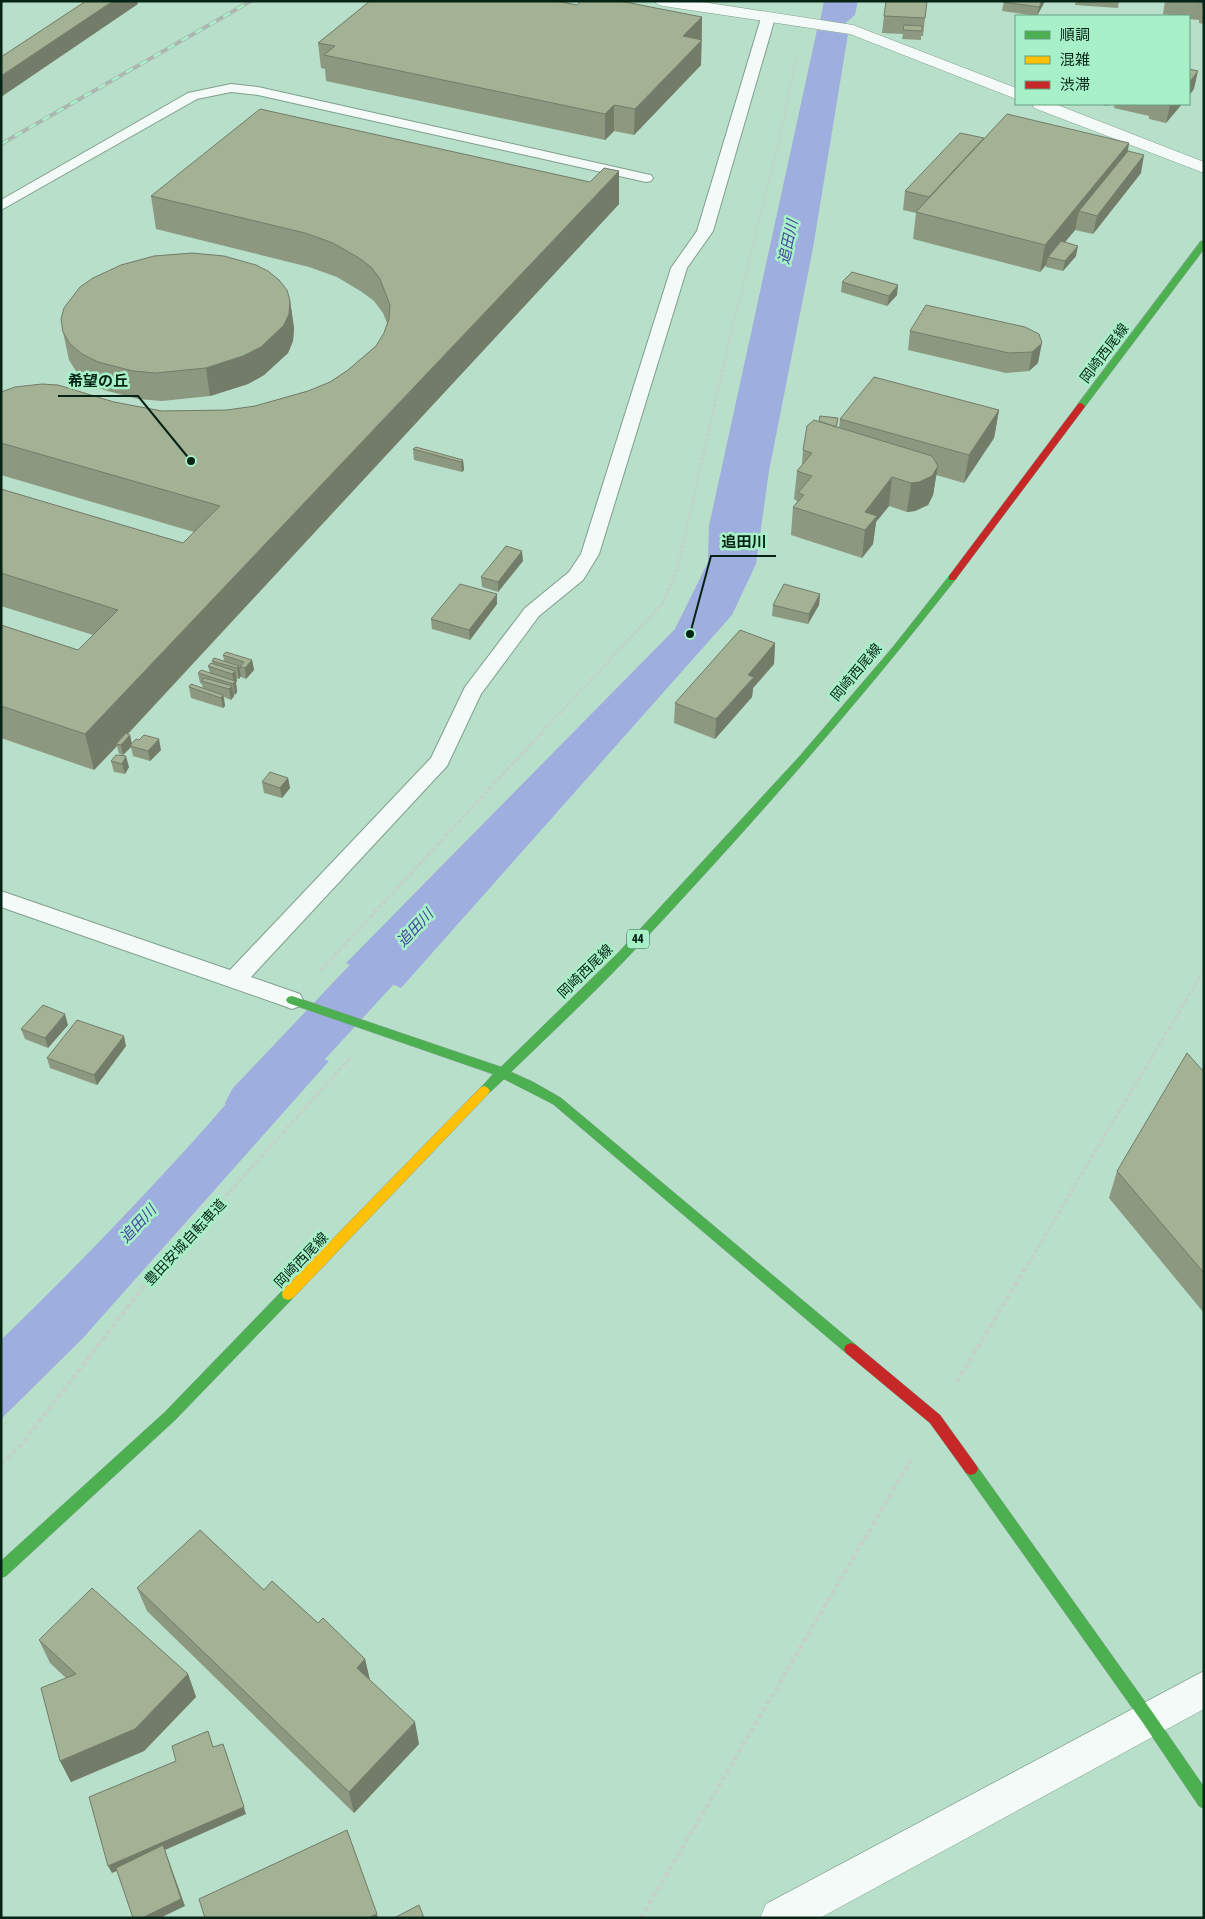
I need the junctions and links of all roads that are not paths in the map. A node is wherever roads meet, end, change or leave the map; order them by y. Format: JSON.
{"nodes":[{"id":1,"x":663,"y":1,"type":"edge"},
{"id":2,"x":768,"y":18,"type":"junction"},
{"id":3,"x":1015,"y":94,"type":"edge"},
{"id":4,"x":1043,"y":105,"type":"edge"},
{"id":5,"x":1204,"y":168,"type":"edge"},
{"id":6,"x":646,"y":178,"type":"dead end"},
{"id":7,"x":1,"y":206,"type":"edge"},
{"id":8,"x":1204,"y":244,"type":"edge"},
{"id":9,"x":1,"y":900,"type":"edge"},
{"id":10,"x":234,"y":980,"type":"junction"},
{"id":11,"x":292,"y":1000,"type":"joint"},
{"id":12,"x":503,"y":1072,"type":"junction"},
{"id":13,"x":1,"y":1571,"type":"edge"},
{"id":14,"x":1204,"y":1689,"type":"edge"},
{"id":15,"x":1148,"y":1718,"type":"junction"},
{"id":16,"x":1204,"y":1801,"type":"edge"},
{"id":17,"x":780,"y":1918,"type":"edge"}],
"edges":[{"from":1,"to":2,"type":"street"},
{"from":2,"to":3,"type":"street"},
{"from":2,"to":10,"type":"lane"},
{"from":4,"to":5,"type":"street"},
{"from":6,"to":7,"type":"lane"},
{"from":8,"to":12,"type":"main road","name":"岡崎西尾線","number":"44"},
{"from":9,"to":10,"type":"lane"},
{"from":10,"to":11,"type":"lane"},
{"from":11,"to":12,"type":"main road"},
{"from":12,"to":13,"type":"main road","name":"岡崎西尾線","number":"44"},
{"from":12,"to":15,"type":"main road"},
{"from":14,"to":15,"type":"street"},
{"from":15,"to":16,"type":"main road"},
{"from":15,"to":17,"type":"street"}]}
